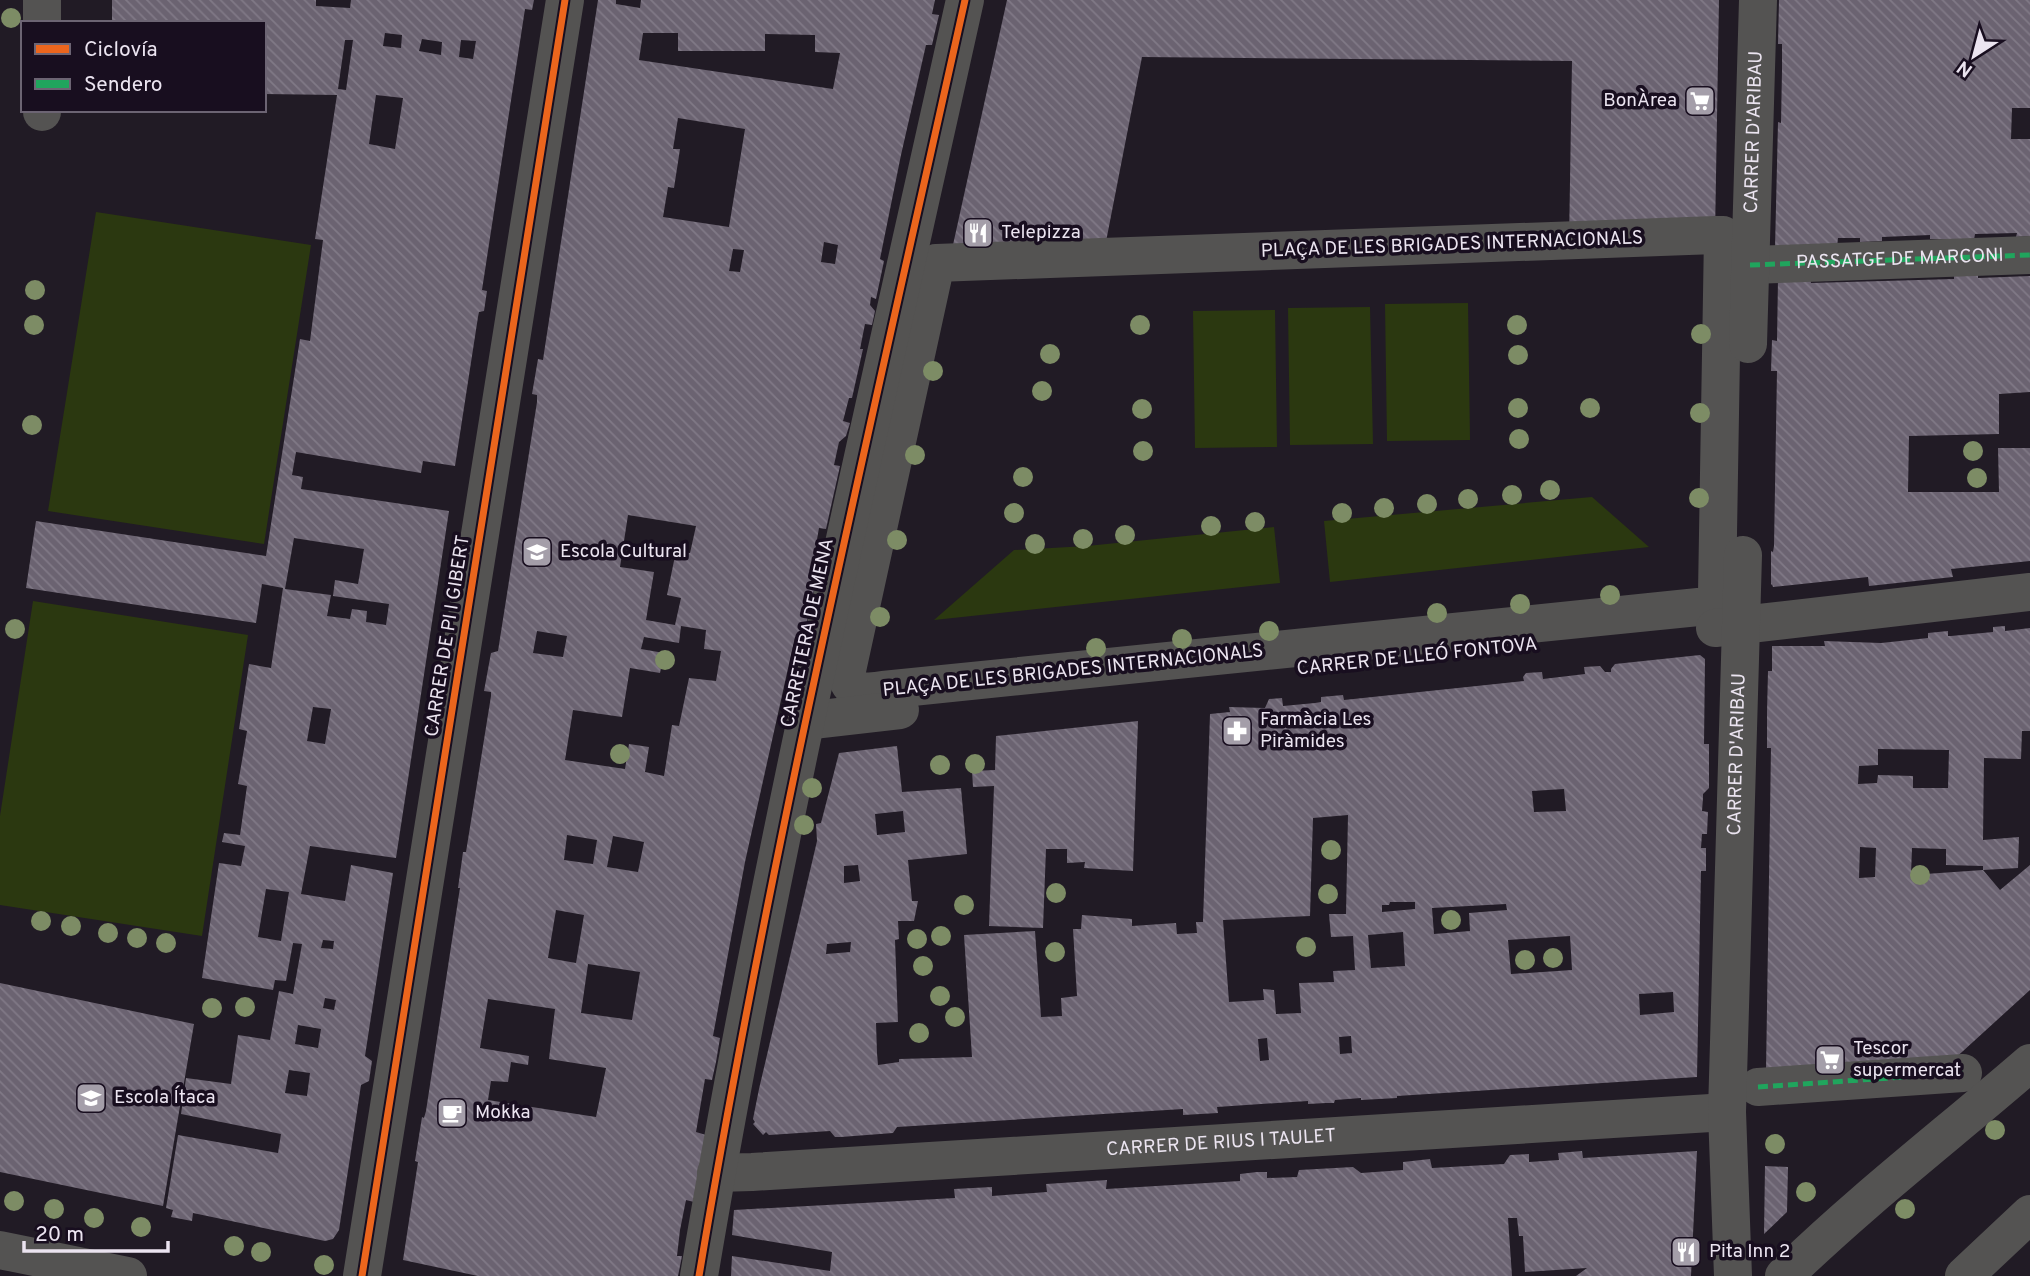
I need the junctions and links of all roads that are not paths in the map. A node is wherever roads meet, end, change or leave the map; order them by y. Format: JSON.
{"nodes":[{"id":1,"x":42,"y":0,"type":"edge"},
{"id":2,"x":565,"y":0,"type":"edge"},
{"id":3,"x":965,"y":0,"type":"edge"},
{"id":4,"x":1758,"y":0,"type":"edge"},
{"id":5,"x":42,"y":21,"type":"edge"},
{"id":6,"x":1716,"y":235,"type":"joint"},
{"id":7,"x":2030,"y":255,"type":"edge"},
{"id":8,"x":1761,"y":264,"type":"junction"},
{"id":9,"x":2030,"y":592,"type":"edge"},
{"id":10,"x":1740,"y":625,"type":"junction"},
{"id":11,"x":804,"y":721,"type":"junction"},
{"id":12,"x":2030,"y":1062,"type":"edge"},
{"id":13,"x":1962,"y":1073,"type":"dead end"},
{"id":14,"x":1758,"y":1087,"type":"dead end"},
{"id":15,"x":1727,"y":1112,"type":"junction"},
{"id":16,"x":716,"y":1172,"type":"junction"},
{"id":17,"x":2030,"y":1214,"type":"edge"},
{"id":18,"x":0,"y":1250,"type":"edge"},
{"id":19,"x":1732,"y":1260,"type":"edge"},
{"id":20,"x":128,"y":1276,"type":"edge"},
{"id":21,"x":362,"y":1276,"type":"edge"},
{"id":22,"x":699,"y":1276,"type":"edge"},
{"id":23,"x":1784,"y":1276,"type":"edge"},
{"id":24,"x":1964,"y":1276,"type":"edge"}],
"edges":[{"from":1,"to":5,"type":"street"},
{"from":2,"to":21,"type":"street","name":"CARRER DE PI I GIBERT"},
{"from":3,"to":11,"type":"street","name":"CARRETERA DE MENA"},
{"from":4,"to":8,"type":"street","name":"CARRER D'ARIBAU"},
{"from":6,"to":6,"type":"street","name":"PLAÇA DE LES BRIGADES INTERNACIONALS"},
{"from":7,"to":8,"type":"street","name":"PASSATGE DE MARCONI"},
{"from":8,"to":10,"type":"street","name":"CARRER D'ARIBAU"},
{"from":9,"to":10,"type":"street","name":"CARRER DE LLEÓ FONTOVA"},
{"from":10,"to":11,"type":"street","name":"CARRER DE LLEÓ FONTOVA"},
{"from":10,"to":15,"type":"street","name":"CARRER D'ARIBAU"},
{"from":11,"to":16,"type":"street","name":"CARRETERA DE MENA"},
{"from":12,"to":23,"type":"street"},
{"from":13,"to":14,"type":"street"},
{"from":15,"to":16,"type":"street","name":"CARRER DE RIUS I TAULET"},
{"from":15,"to":19,"type":"street","name":"CARRER D'ARIBAU"},
{"from":16,"to":22,"type":"street","name":"CARRETERA DE MENA"},
{"from":17,"to":24,"type":"street"},
{"from":18,"to":20,"type":"street"}]}
